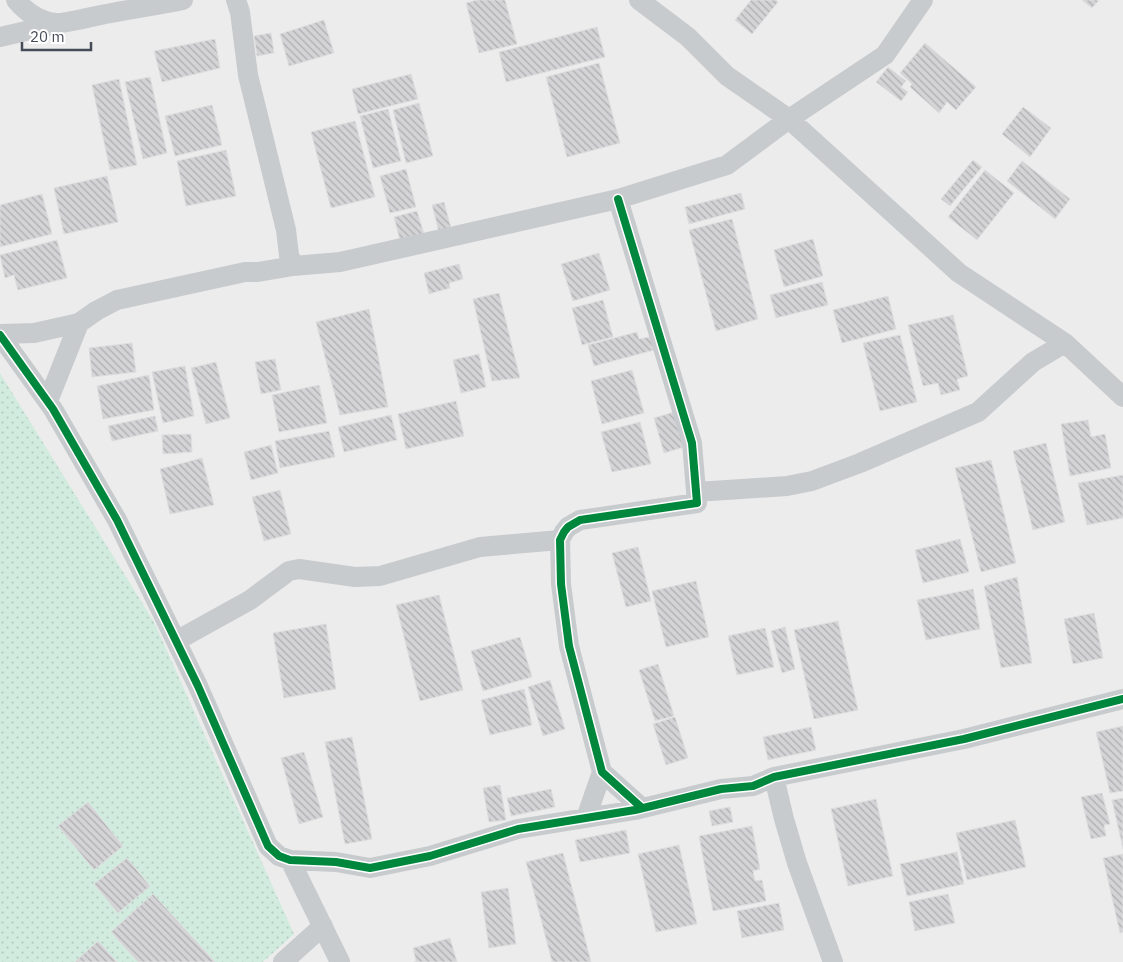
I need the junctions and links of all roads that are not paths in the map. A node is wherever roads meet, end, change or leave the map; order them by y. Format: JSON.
{"nodes":[{"id":1,"x":10,"y":0,"type":"edge"},
{"id":2,"x":16,"y":0,"type":"edge"},
{"id":3,"x":183,"y":0,"type":"edge"},
{"id":4,"x":236,"y":0,"type":"edge"},
{"id":5,"x":639,"y":0,"type":"edge"},
{"id":6,"x":922,"y":0,"type":"edge"},
{"id":7,"x":56,"y":24,"type":"junction"},
{"id":8,"x":0,"y":35,"type":"edge"},
{"id":9,"x":789,"y":119,"type":"junction"},
{"id":10,"x":618,"y":199,"type":"junction"},
{"id":11,"x":293,"y":266,"type":"junction"},
{"id":12,"x":78,"y":323,"type":"junction"},
{"id":13,"x":0,"y":334,"type":"edge"},
{"id":14,"x":1065,"y":343,"type":"junction"},
{"id":15,"x":1123,"y":397,"type":"edge"},
{"id":16,"x":48,"y":401,"type":"junction"},
{"id":17,"x":696,"y":492,"type":"junction"},
{"id":18,"x":560,"y":540,"type":"junction"},
{"id":19,"x":176,"y":641,"type":"junction"},
{"id":20,"x":1123,"y":698,"type":"edge"},
{"id":21,"x":602,"y":772,"type":"junction"},
{"id":22,"x":774,"y":777,"type":"junction"},
{"id":23,"x":642,"y":808,"type":"junction"},
{"id":24,"x":586,"y":818,"type":"junction"},
{"id":25,"x":284,"y":858,"type":"junction"},
{"id":26,"x":323,"y":926,"type":"junction"},
{"id":27,"x":283,"y":962,"type":"edge"},
{"id":28,"x":340,"y":962,"type":"edge"},
{"id":29,"x":833,"y":962,"type":"edge"}],
"edges":[{"from":1,"to":8,"type":"street"},
{"from":2,"to":7,"type":"street"},
{"from":3,"to":7,"type":"street"},
{"from":4,"to":11,"type":"street"},
{"from":5,"to":9,"type":"street"},
{"from":6,"to":9,"type":"street"},
{"from":7,"to":8,"type":"street"},
{"from":9,"to":10,"type":"street"},
{"from":9,"to":14,"type":"street"},
{"from":10,"to":11,"type":"street"},
{"from":10,"to":17,"type":"street"},
{"from":11,"to":12,"type":"street"},
{"from":12,"to":13,"type":"street"},
{"from":12,"to":16,"type":"street"},
{"from":13,"to":16,"type":"street"},
{"from":14,"to":15,"type":"street"},
{"from":14,"to":17,"type":"street"},
{"from":16,"to":19,"type":"street"},
{"from":17,"to":18,"type":"street"},
{"from":18,"to":19,"type":"street"},
{"from":18,"to":21,"type":"street"},
{"from":19,"to":25,"type":"street"},
{"from":20,"to":22,"type":"street"},
{"from":21,"to":23,"type":"street"},
{"from":21,"to":24,"type":"street"},
{"from":22,"to":23,"type":"street"},
{"from":22,"to":29,"type":"street"},
{"from":23,"to":24,"type":"street"},
{"from":24,"to":25,"type":"street"},
{"from":25,"to":26,"type":"street"},
{"from":26,"to":27,"type":"street"},
{"from":26,"to":28,"type":"street"}]}
